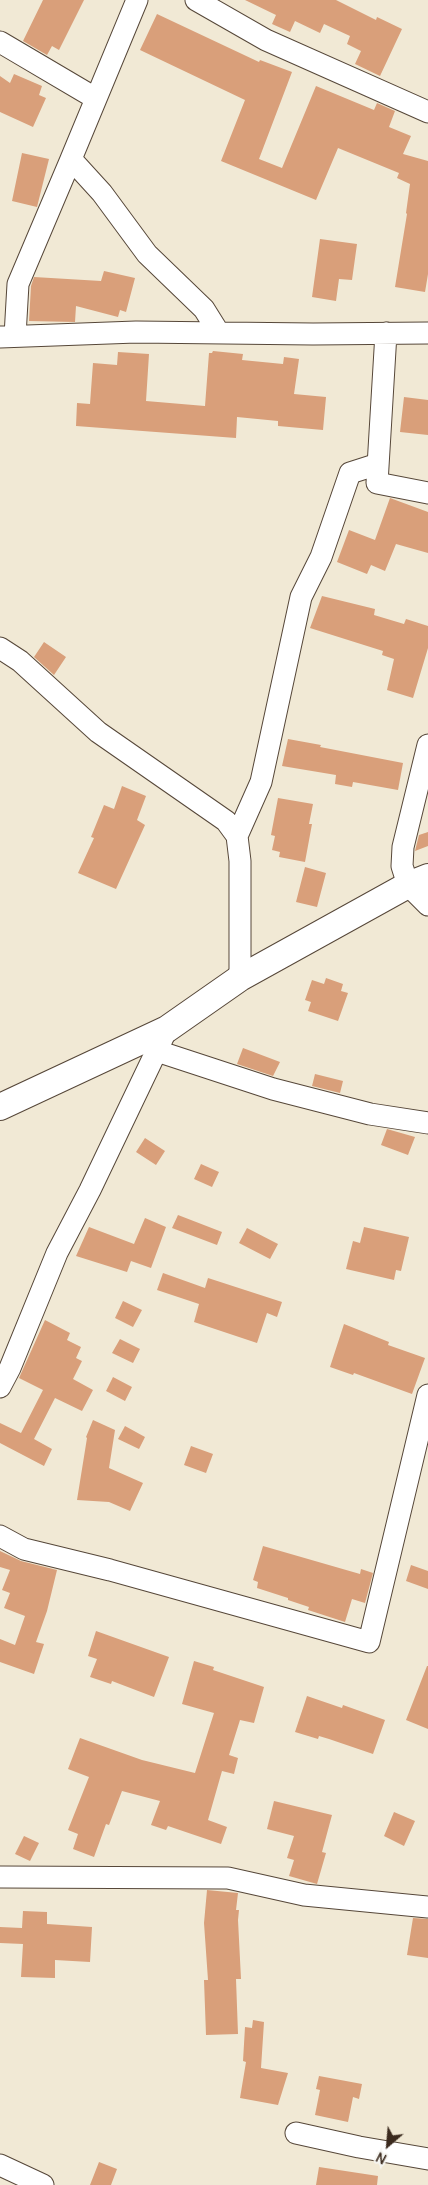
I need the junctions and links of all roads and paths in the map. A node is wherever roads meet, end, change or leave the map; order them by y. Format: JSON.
{"nodes":[{"id":1,"x":137,"y":0,"type":"edge"},
{"id":2,"x":196,"y":0,"type":"edge"},
{"id":3,"x":0,"y":42,"type":"edge"},
{"id":4,"x":95,"y":98,"type":"junction"},
{"id":5,"x":428,"y":112,"type":"edge"},
{"id":6,"x":70,"y":159,"type":"junction"},
{"id":7,"x":426,"y":330,"type":"edge"},
{"id":8,"x":219,"y":333,"type":"junction"},
{"id":9,"x":386,"y":333,"type":"junction"},
{"id":10,"x":8,"y":337,"type":"edge"},
{"id":11,"x":378,"y":464,"type":"junction"},
{"id":12,"x":428,"y":493,"type":"edge"},
{"id":13,"x":0,"y":648,"type":"edge"},
{"id":14,"x":428,"y":745,"type":"edge"},
{"id":15,"x":237,"y":836,"type":"junction"},
{"id":16,"x":418,"y":881,"type":"edge"},
{"id":17,"x":428,"y":905,"type":"edge"},
{"id":18,"x":240,"y":978,"type":"junction"},
{"id":19,"x":162,"y":1040,"type":"junction"},
{"id":20,"x":0,"y":1107,"type":"edge"},
{"id":21,"x":428,"y":1123,"type":"edge"},
{"id":22,"x":0,"y":1386,"type":"edge"},
{"id":23,"x":428,"y":1395,"type":"edge"},
{"id":24,"x":0,"y":1536,"type":"edge"},
{"id":25,"x":0,"y":1860,"type":"edge"},
{"id":26,"x":0,"y":1877,"type":"edge"},
{"id":27,"x":28,"y":1877,"type":"junction"},
{"id":28,"x":428,"y":1907,"type":"edge"},
{"id":29,"x":296,"y":2133,"type":"dead end"},
{"id":30,"x":428,"y":2159,"type":"edge"},
{"id":31,"x":0,"y":2165,"type":"edge"},
{"id":32,"x":43,"y":2185,"type":"edge"}],
"edges":[{"from":1,"to":4,"type":"street"},
{"from":2,"to":5,"type":"street"},
{"from":3,"to":4,"type":"street"},
{"from":4,"to":6,"type":"street"},
{"from":6,"to":8,"type":"street"},
{"from":6,"to":10,"type":"street"},
{"from":7,"to":9,"type":"street"},
{"from":8,"to":9,"type":"street"},
{"from":8,"to":10,"type":"street"},
{"from":9,"to":11,"type":"street"},
{"from":11,"to":12,"type":"street"},
{"from":11,"to":15,"type":"street"},
{"from":13,"to":15,"type":"street"},
{"from":14,"to":16,"type":"street"},
{"from":15,"to":18,"type":"street"},
{"from":16,"to":17,"type":"street"},
{"from":16,"to":18,"type":"street"},
{"from":18,"to":19,"type":"street"},
{"from":19,"to":20,"type":"street"},
{"from":19,"to":21,"type":"street"},
{"from":19,"to":22,"type":"street"},
{"from":23,"to":24,"type":"street"},
{"from":25,"to":27,"type":"street"},
{"from":26,"to":27,"type":"street"},
{"from":27,"to":28,"type":"street"},
{"from":29,"to":30,"type":"street"},
{"from":31,"to":32,"type":"street"}]}
